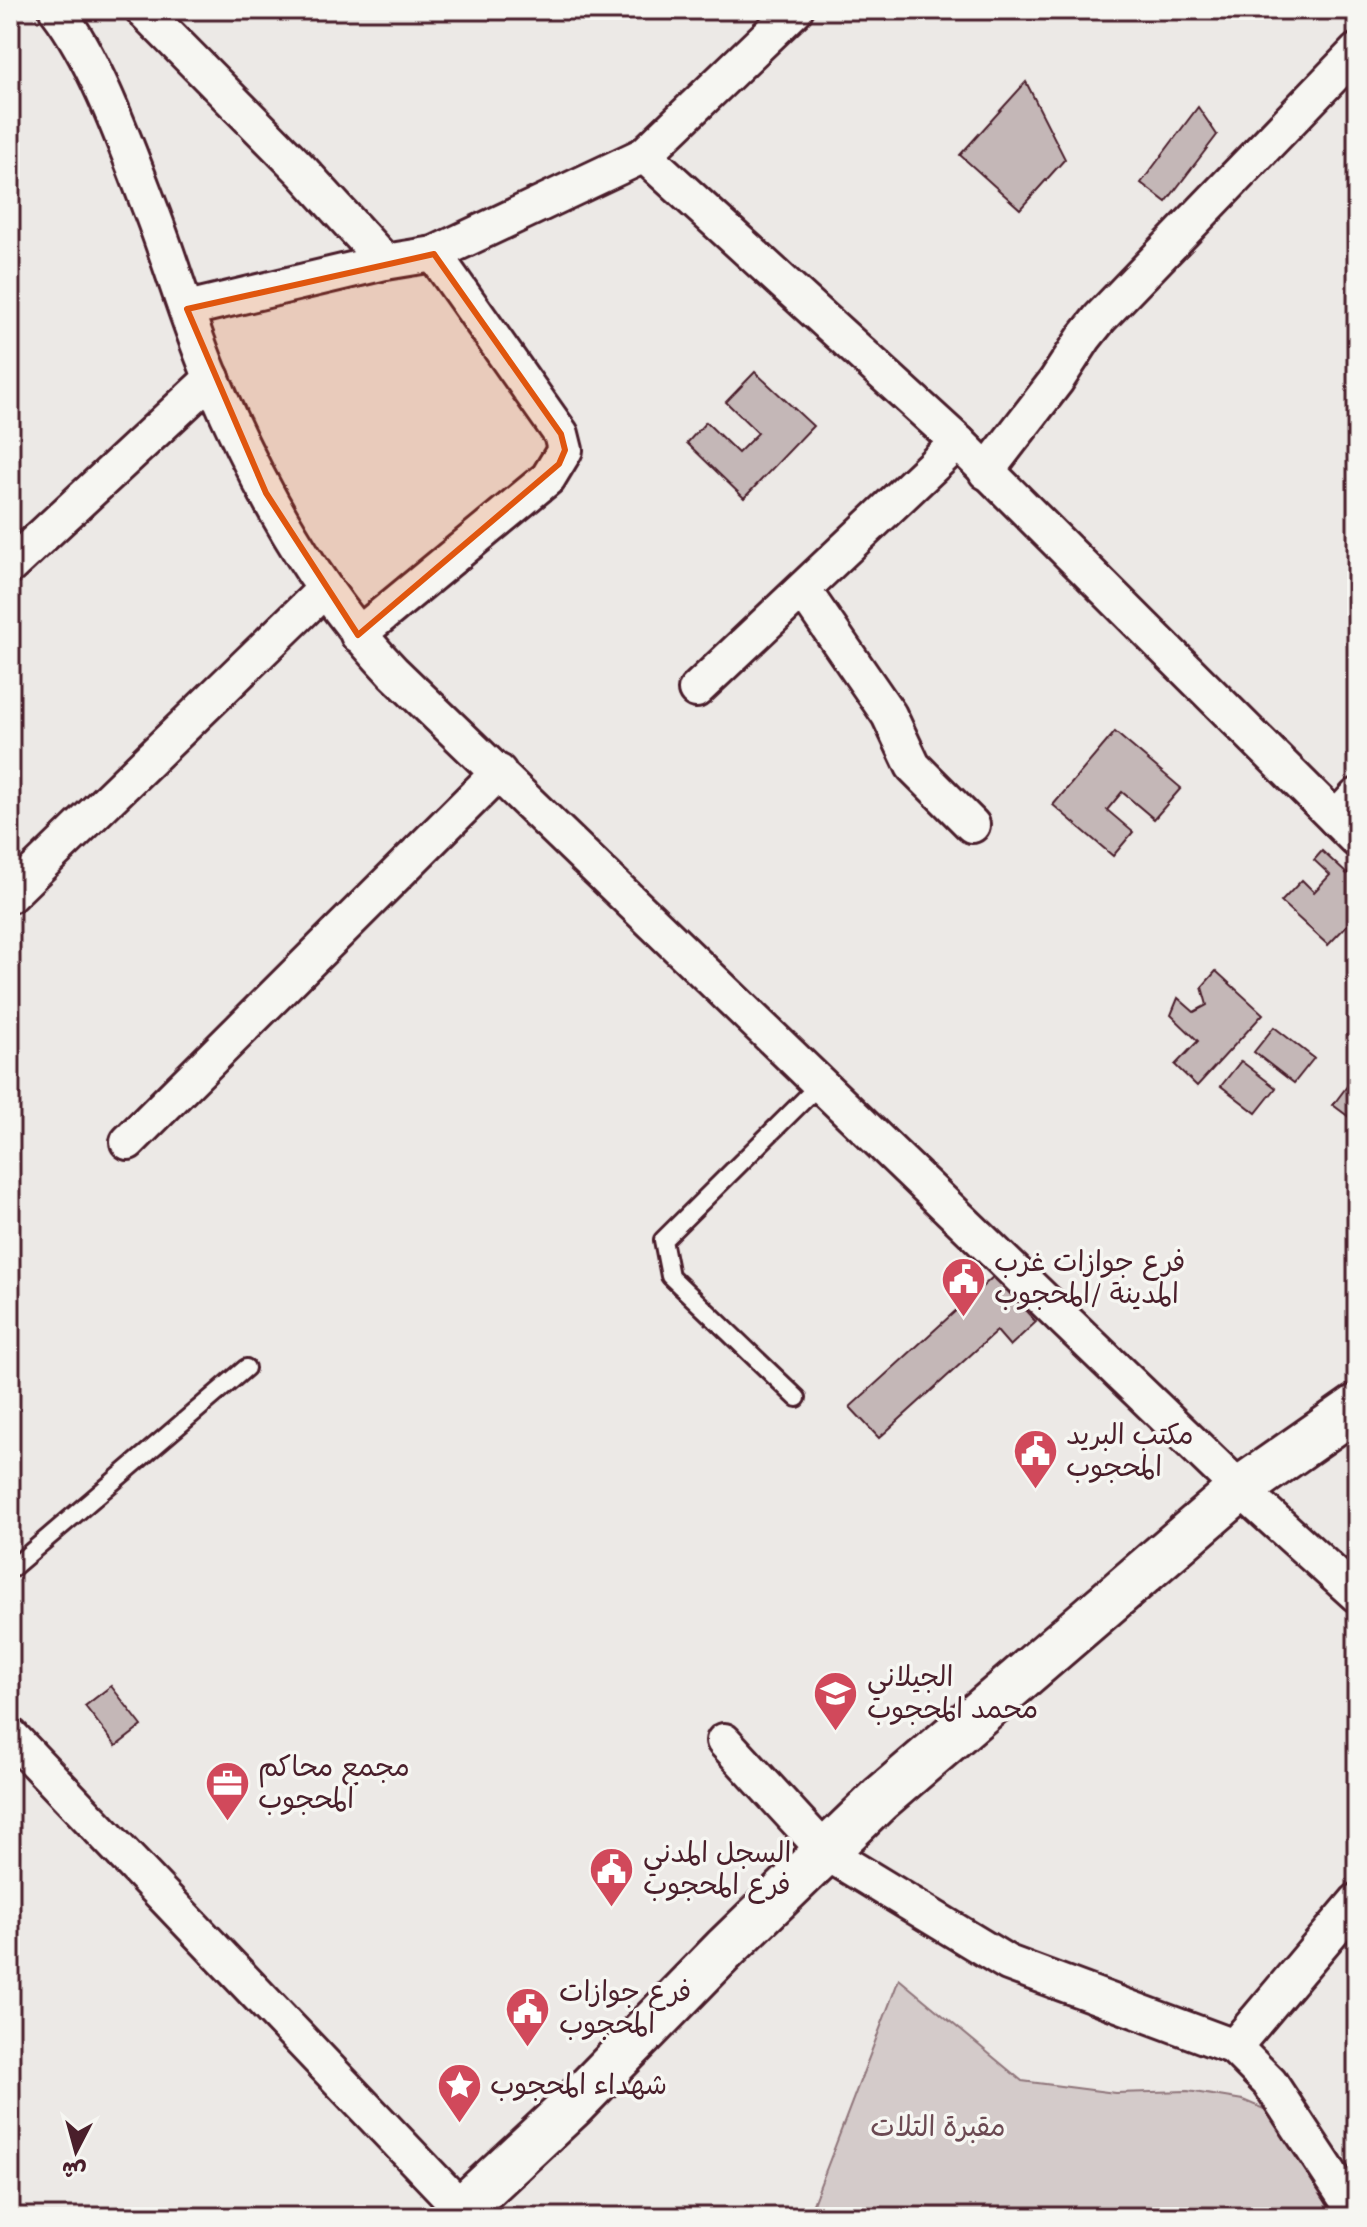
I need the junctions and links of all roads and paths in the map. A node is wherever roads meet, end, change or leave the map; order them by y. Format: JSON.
{"nodes":[{"id":1,"x":143,"y":10,"type":"edge"},
{"id":2,"x":795,"y":10,"type":"edge"},
{"id":3,"x":73,"y":16,"type":"edge"},
{"id":4,"x":1357,"y":51,"type":"edge"},
{"id":5,"x":644,"y":155,"type":"junction"},
{"id":6,"x":434,"y":254,"type":"junction"},
{"id":7,"x":385,"y":262,"type":"junction"},
{"id":8,"x":187,"y":309,"type":"junction"},
{"id":9,"x":212,"y":378,"type":"junction"},
{"id":10,"x":958,"y":442,"type":"junction"},
{"id":11,"x":986,"y":472,"type":"junction"},
{"id":12,"x":10,"y":566,"type":"edge"},
{"id":13,"x":324,"y":590,"type":"junction"},
{"id":14,"x":803,"y":590,"type":"junction"},
{"id":15,"x":358,"y":635,"type":"junction"},
{"id":16,"x":696,"y":690,"type":"dead end"},
{"id":17,"x":499,"y":772,"type":"junction"},
{"id":18,"x":1350,"y":819,"type":"edge"},
{"id":19,"x":972,"y":825,"type":"dead end"},
{"id":20,"x":10,"y":895,"type":"edge"},
{"id":21,"x":821,"y":1083,"type":"junction"},
{"id":22,"x":128,"y":1142,"type":"dead end"},
{"id":23,"x":246,"y":1368,"type":"dead end"},
{"id":24,"x":797,"y":1398,"type":"dead end"},
{"id":25,"x":1357,"y":1407,"type":"edge"},
{"id":26,"x":1240,"y":1489,"type":"junction"},
{"id":27,"x":10,"y":1570,"type":"edge"},
{"id":28,"x":1357,"y":1595,"type":"edge"},
{"id":29,"x":10,"y":1735,"type":"edge"},
{"id":30,"x":724,"y":1741,"type":"dead end"},
{"id":31,"x":827,"y":1853,"type":"junction"},
{"id":32,"x":1357,"y":1901,"type":"edge"},
{"id":33,"x":1234,"y":2047,"type":"junction"},
{"id":34,"x":458,"y":2213,"type":"edge"},
{"id":35,"x":1357,"y":2215,"type":"edge"}],
"edges":[{"from":1,"to":7,"type":"street"},
{"from":2,"to":5,"type":"street"},
{"from":3,"to":8,"type":"street"},
{"from":4,"to":11,"type":"street"},
{"from":5,"to":6,"type":"street"},
{"from":5,"to":10,"type":"street"},
{"from":6,"to":7,"type":"street"},
{"from":6,"to":15,"type":"street"},
{"from":7,"to":8,"type":"street"},
{"from":8,"to":9,"type":"street"},
{"from":9,"to":12,"type":"street"},
{"from":9,"to":13,"type":"street"},
{"from":10,"to":11,"type":"street"},
{"from":10,"to":14,"type":"street"},
{"from":11,"to":18,"type":"street"},
{"from":13,"to":15,"type":"street"},
{"from":13,"to":20,"type":"street"},
{"from":14,"to":16,"type":"street"},
{"from":14,"to":19,"type":"street"},
{"from":15,"to":17,"type":"street"},
{"from":17,"to":21,"type":"street"},
{"from":17,"to":22,"type":"street"},
{"from":21,"to":24,"type":"lane"},
{"from":21,"to":26,"type":"street"},
{"from":23,"to":27,"type":"lane"},
{"from":25,"to":26,"type":"street"},
{"from":26,"to":28,"type":"street"},
{"from":26,"to":31,"type":"street"},
{"from":29,"to":34,"type":"street"},
{"from":30,"to":31,"type":"street"},
{"from":31,"to":33,"type":"street"},
{"from":31,"to":34,"type":"street"},
{"from":32,"to":33,"type":"street"},
{"from":33,"to":35,"type":"street"}]}
